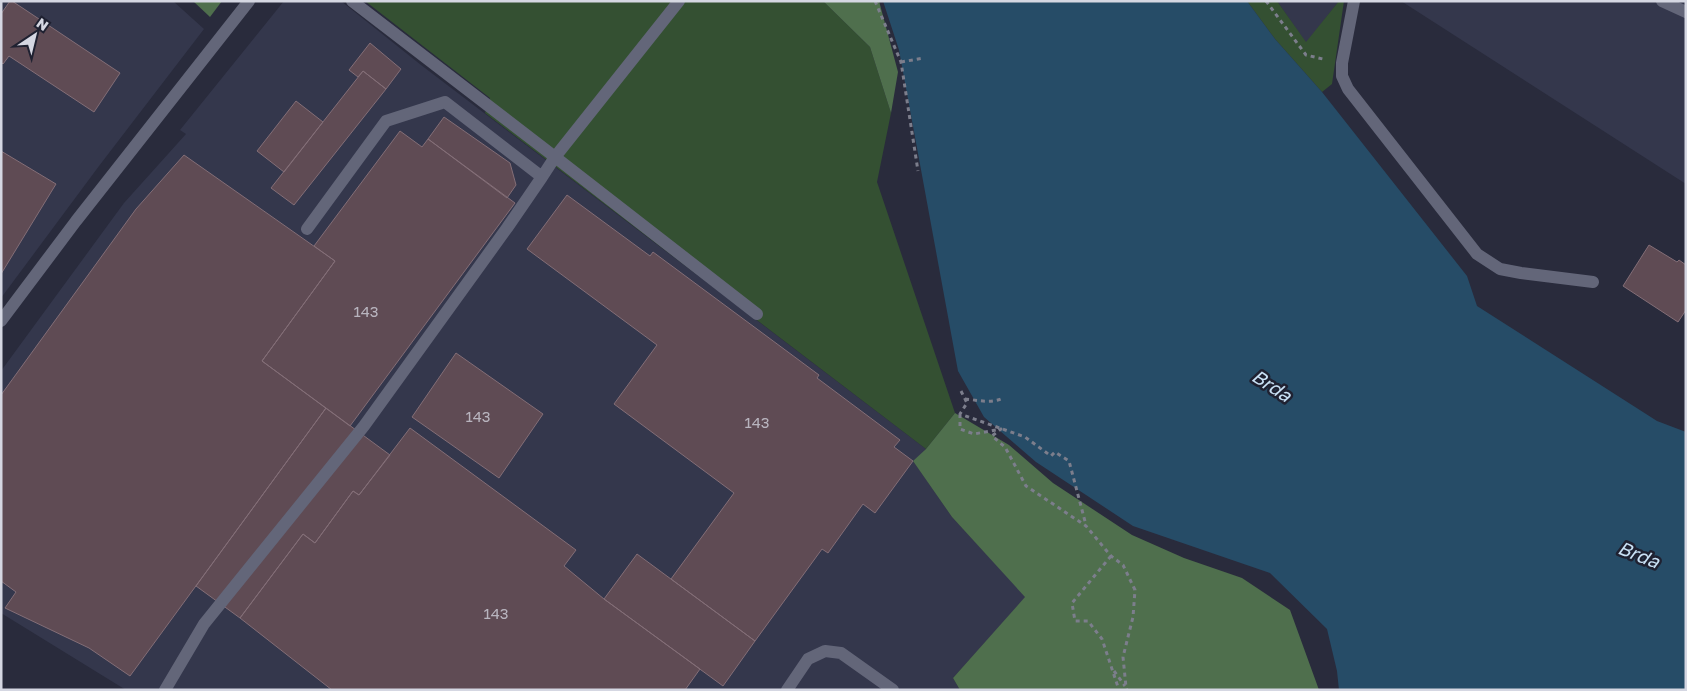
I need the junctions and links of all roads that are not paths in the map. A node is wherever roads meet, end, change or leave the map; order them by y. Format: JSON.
{"nodes":[{"id":1,"x":249,"y":1,"type":"edge"},
{"id":2,"x":352,"y":1,"type":"edge"},
{"id":3,"x":678,"y":1,"type":"edge"},
{"id":4,"x":1354,"y":1,"type":"edge"},
{"id":5,"x":1662,"y":1,"type":"edge"},
{"id":6,"x":1686,"y":12,"type":"edge"},
{"id":7,"x":555,"y":157,"type":"junction"},
{"id":8,"x":542,"y":177,"type":"junction"},
{"id":9,"x":308,"y":229,"type":"dead end"},
{"id":10,"x":1594,"y":282,"type":"dead end"},
{"id":11,"x":757,"y":314,"type":"dead end"},
{"id":12,"x":1,"y":320,"type":"edge"},
{"id":13,"x":165,"y":690,"type":"edge"},
{"id":14,"x":787,"y":690,"type":"edge"},
{"id":15,"x":893,"y":690,"type":"edge"}],
"edges":[{"from":1,"to":12,"type":"lane"},
{"from":2,"to":7,"type":"lane"},
{"from":3,"to":7,"type":"lane"},
{"from":4,"to":10,"type":"lane"},
{"from":5,"to":6,"type":"lane"},
{"from":7,"to":8,"type":"lane"},
{"from":7,"to":11,"type":"lane"},
{"from":8,"to":9,"type":"lane"},
{"from":8,"to":13,"type":"lane"},
{"from":14,"to":15,"type":"lane"}]}
